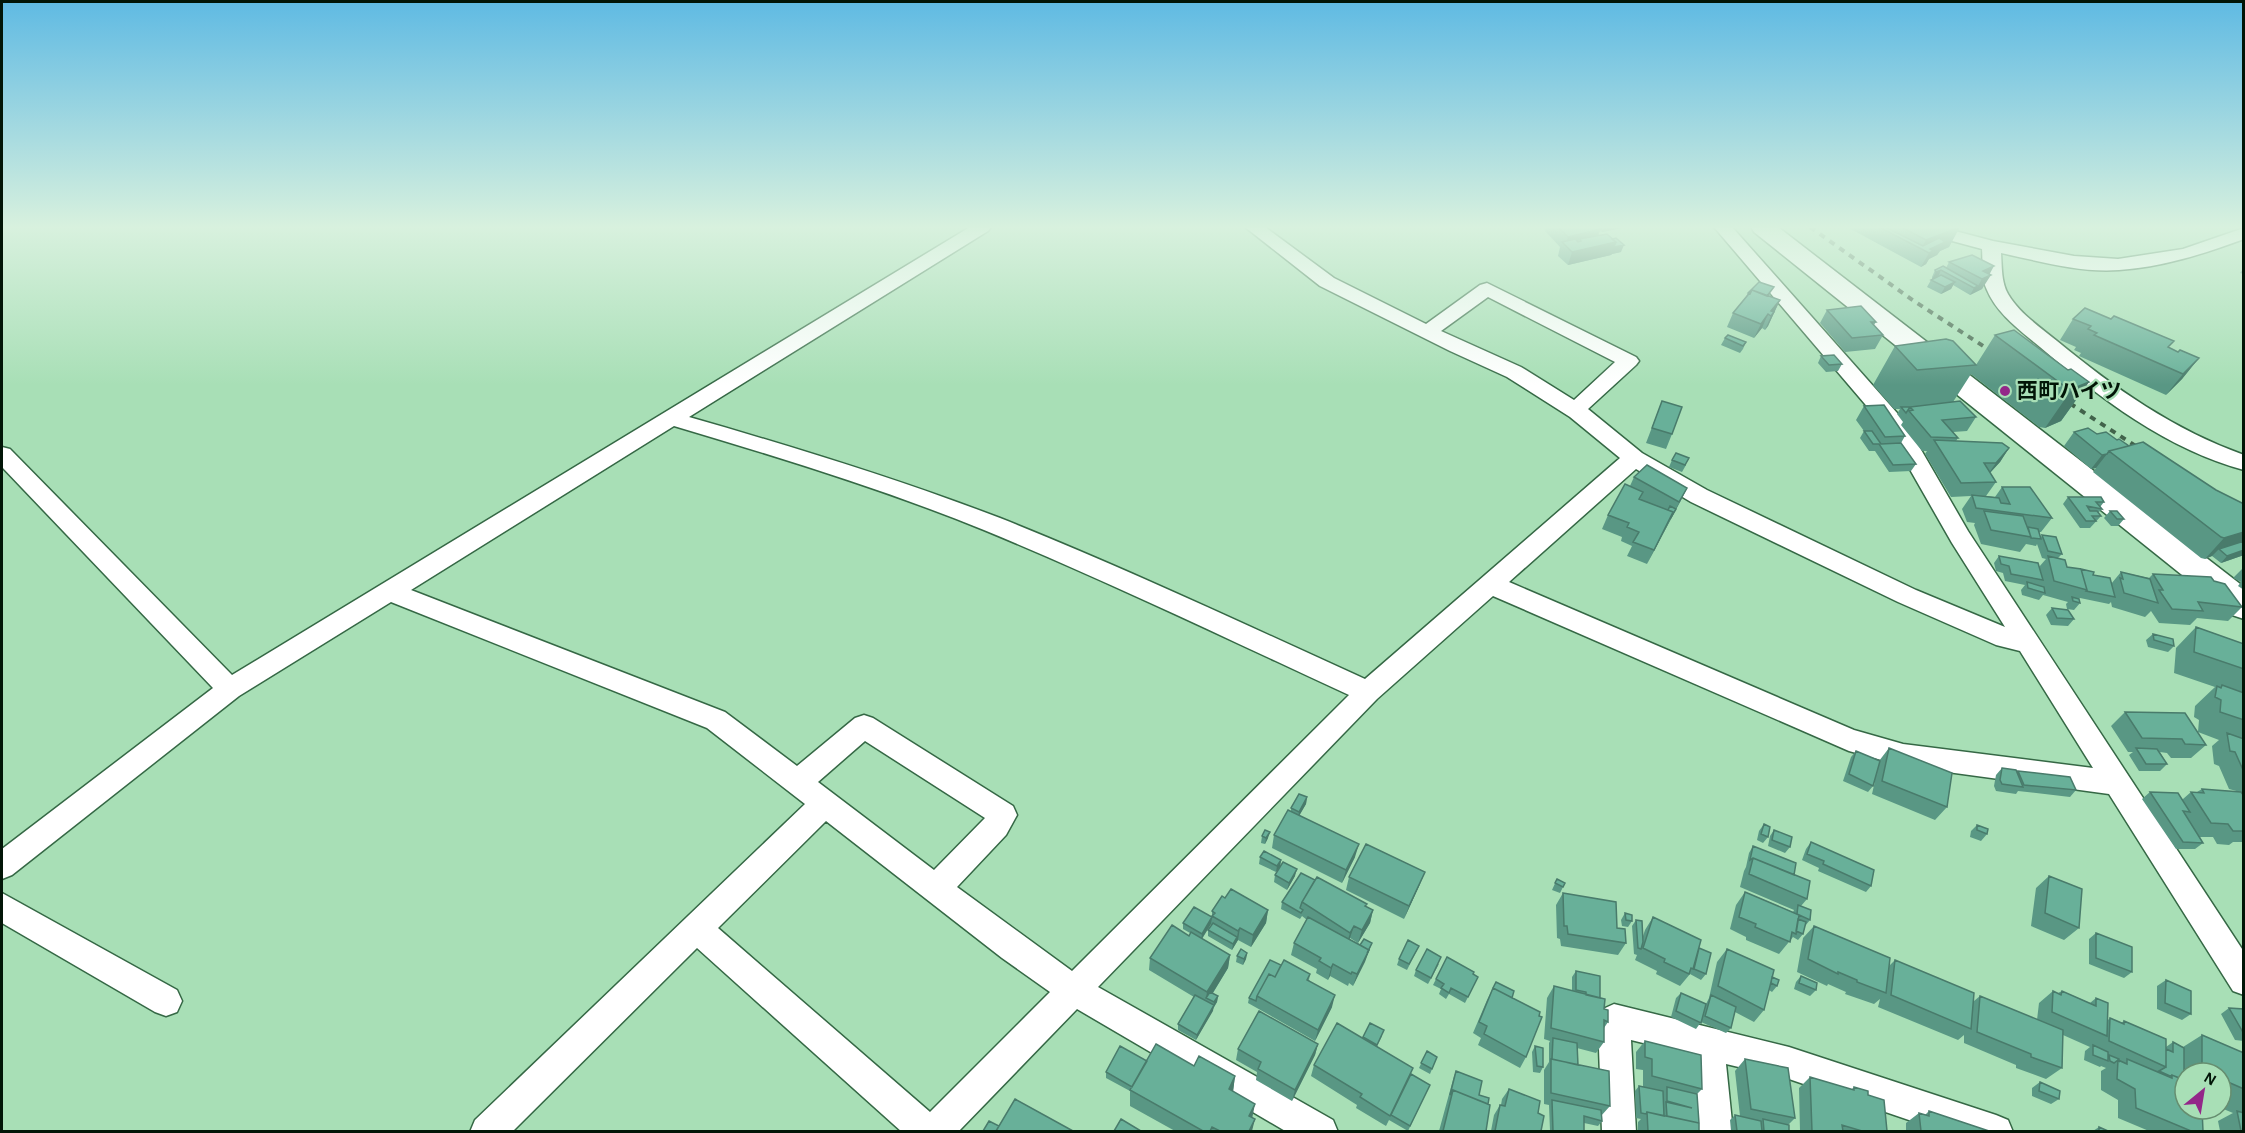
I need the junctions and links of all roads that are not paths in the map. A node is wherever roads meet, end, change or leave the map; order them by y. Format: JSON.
{"nodes":[{"id":1,"x":896,"y":280,"type":"edge"},
{"id":2,"x":1324,"y":280,"type":"edge"},
{"id":3,"x":1769,"y":280,"type":"edge"},
{"id":4,"x":1830,"y":280,"type":"edge"},
{"id":5,"x":1995,"y":280,"type":"edge"},
{"id":6,"x":1428,"y":332,"type":"junction"},
{"id":7,"x":1575,"y":410,"type":"junction"},
{"id":8,"x":670,"y":418,"type":"junction"},
{"id":9,"x":2,"y":454,"type":"edge"},
{"id":10,"x":1634,"y":458,"type":"junction"},
{"id":11,"x":2244,"y":463,"type":"edge"},
{"id":12,"x":1490,"y":584,"type":"junction"},
{"id":13,"x":388,"y":591,"type":"junction"},
{"id":14,"x":2244,"y":606,"type":"edge"},
{"id":15,"x":2028,"y":643,"type":"junction"},
{"id":16,"x":230,"y":688,"type":"junction"},
{"id":17,"x":1368,"y":692,"type":"junction"},
{"id":18,"x":798,"y":782,"type":"junction"},
{"id":19,"x":2119,"y":783,"type":"junction"},
{"id":20,"x":825,"y":803,"type":"junction"},
{"id":21,"x":2,"y":866,"type":"edge"},
{"id":22,"x":936,"y":888,"type":"junction"},
{"id":23,"x":2,"y":907,"type":"edge"},
{"id":24,"x":696,"y":928,"type":"junction"},
{"id":25,"x":2244,"y":980,"type":"edge"},
{"id":26,"x":1073,"y":990,"type":"junction"},
{"id":27,"x":166,"y":1001,"type":"dead end"},
{"id":28,"x":1707,"y":1043,"type":"junction"},
{"id":29,"x":487,"y":1131,"type":"edge"},
{"id":30,"x":928,"y":1131,"type":"edge"},
{"id":31,"x":934,"y":1131,"type":"edge"},
{"id":32,"x":1321,"y":1131,"type":"edge"},
{"id":33,"x":1619,"y":1131,"type":"edge"},
{"id":34,"x":1716,"y":1131,"type":"edge"},
{"id":35,"x":1996,"y":1131,"type":"edge"}],
"edges":[{"from":1,"to":8,"type":"street"},
{"from":2,"to":6,"type":"street"},
{"from":3,"to":15,"type":"street"},
{"from":4,"to":14,"type":"street"},
{"from":5,"to":11,"type":"street"},
{"from":6,"to":7,"type":"street"},
{"from":6,"to":7,"type":"street"},
{"from":7,"to":10,"type":"street"},
{"from":8,"to":13,"type":"street"},
{"from":8,"to":17,"type":"street"},
{"from":9,"to":16,"type":"street"},
{"from":10,"to":12,"type":"street"},
{"from":10,"to":15,"type":"street"},
{"from":12,"to":17,"type":"street"},
{"from":12,"to":19,"type":"street"},
{"from":13,"to":16,"type":"street"},
{"from":13,"to":18,"type":"street"},
{"from":15,"to":19,"type":"street"},
{"from":16,"to":21,"type":"street"},
{"from":17,"to":26,"type":"street"},
{"from":18,"to":20,"type":"street"},
{"from":18,"to":22,"type":"street"},
{"from":19,"to":25,"type":"street"},
{"from":20,"to":22,"type":"street"},
{"from":20,"to":24,"type":"street"},
{"from":22,"to":26,"type":"street"},
{"from":23,"to":27,"type":"street"},
{"from":24,"to":29,"type":"street"},
{"from":24,"to":30,"type":"street"},
{"from":26,"to":31,"type":"street"},
{"from":26,"to":32,"type":"street"},
{"from":28,"to":33,"type":"street"},
{"from":28,"to":34,"type":"street"},
{"from":28,"to":35,"type":"street"}]}
